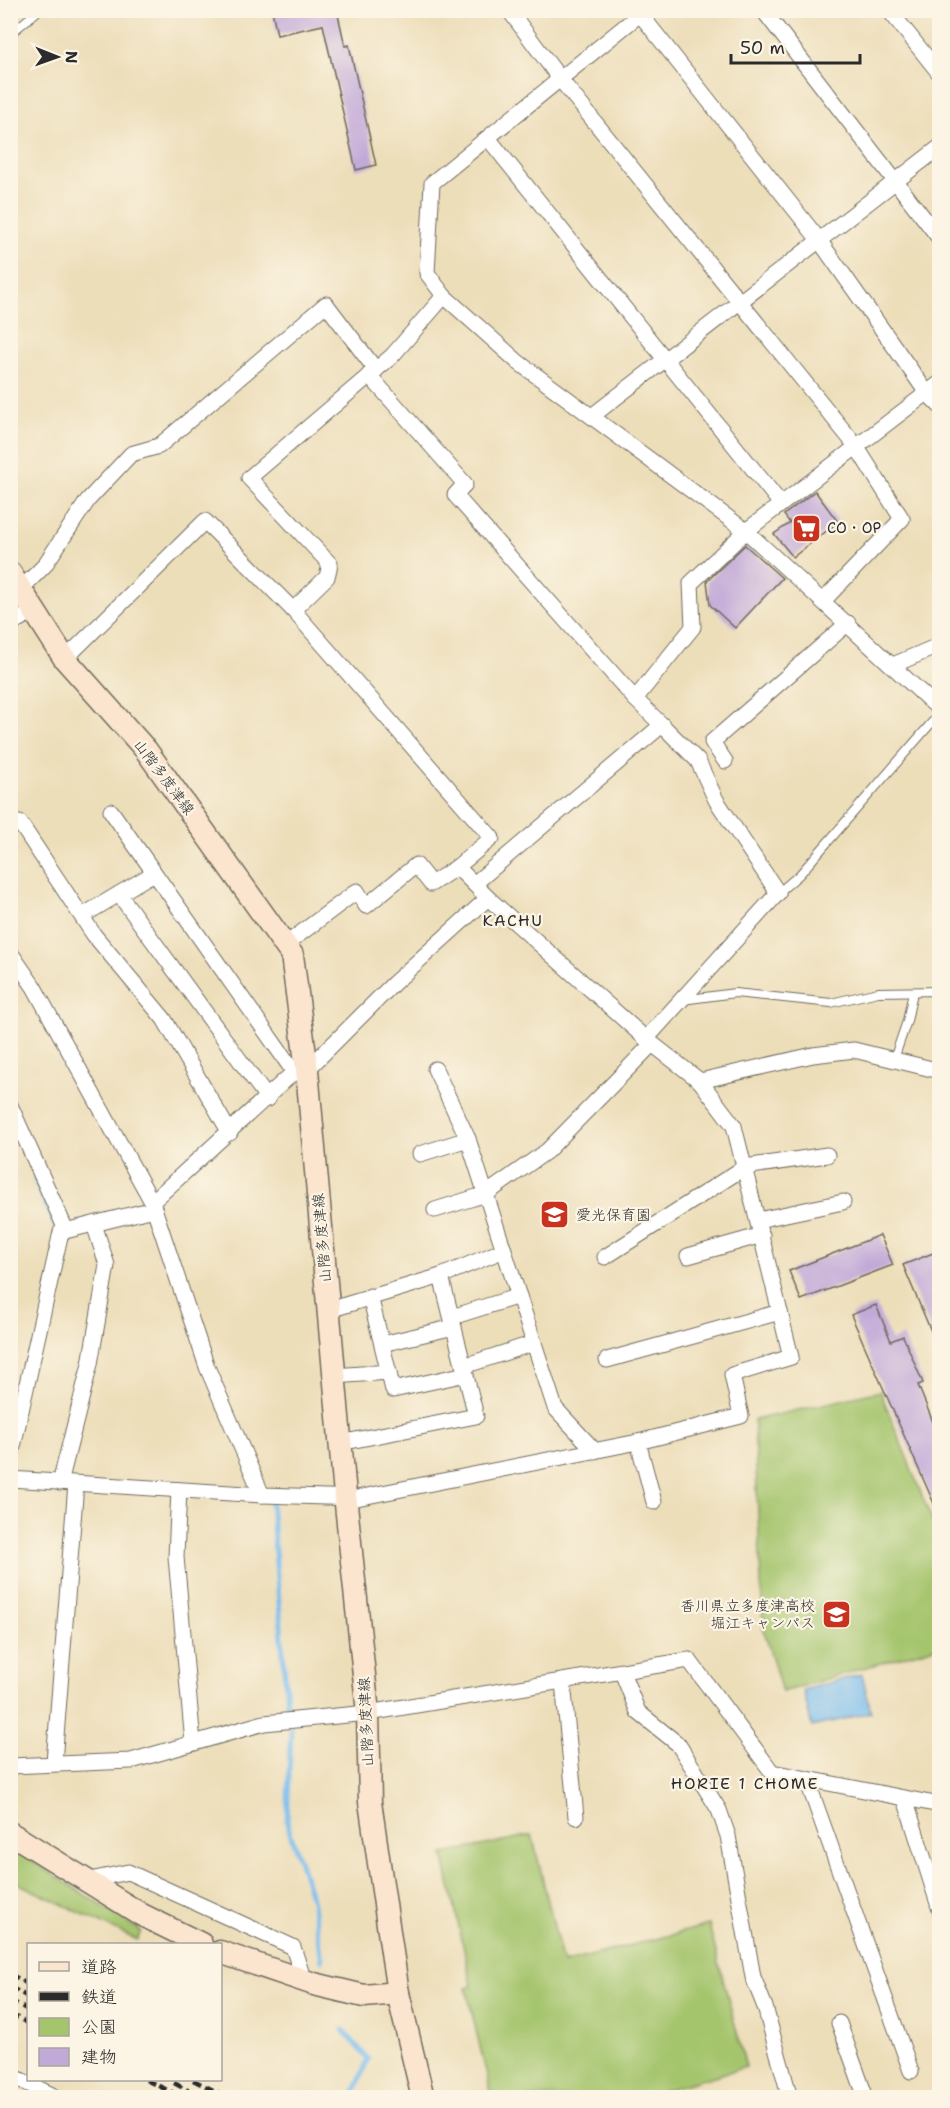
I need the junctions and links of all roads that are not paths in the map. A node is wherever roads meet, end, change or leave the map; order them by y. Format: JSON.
{"nodes":[{"id":1,"x":39,"y":10,"type":"edge"},
{"id":2,"x":509,"y":10,"type":"edge"},
{"id":3,"x":763,"y":10,"type":"edge"},
{"id":4,"x":889,"y":10,"type":"edge"},
{"id":5,"x":641,"y":12,"type":"edge"},
{"id":6,"x":10,"y":34,"type":"edge"},
{"id":7,"x":939,"y":74,"type":"edge"},
{"id":8,"x":560,"y":79,"type":"junction"},
{"id":9,"x":488,"y":138,"type":"junction"},
{"id":10,"x":939,"y":147,"type":"edge"},
{"id":11,"x":894,"y":182,"type":"junction"},
{"id":12,"x":939,"y":239,"type":"edge"},
{"id":13,"x":819,"y":240,"type":"junction"},
{"id":14,"x":444,"y":296,"type":"junction"},
{"id":15,"x":739,"y":302,"type":"junction"},
{"id":16,"x":665,"y":359,"type":"junction"},
{"id":17,"x":373,"y":373,"type":"junction"},
{"id":18,"x":939,"y":383,"type":"edge"},
{"id":19,"x":927,"y":393,"type":"junction"},
{"id":20,"x":939,"y":406,"type":"edge"},
{"id":21,"x":592,"y":416,"type":"junction"},
{"id":22,"x":856,"y":447,"type":"junction"},
{"id":23,"x":782,"y":504,"type":"junction"},
{"id":24,"x":746,"y":531,"type":"junction"},
{"id":25,"x":16,"y":581,"type":"edge"},
{"id":26,"x":824,"y":600,"type":"junction"},
{"id":27,"x":293,"y":610,"type":"junction"},
{"id":28,"x":34,"y":611,"type":"junction"},
{"id":29,"x":848,"y":623,"type":"junction"},
{"id":30,"x":10,"y":624,"type":"edge"},
{"id":31,"x":939,"y":645,"type":"edge"},
{"id":32,"x":65,"y":659,"type":"junction"},
{"id":33,"x":893,"y":665,"type":"junction"},
{"id":34,"x":636,"y":699,"type":"junction"},
{"id":35,"x":939,"y":711,"type":"edge"},
{"id":36,"x":662,"y":725,"type":"junction"},
{"id":37,"x":725,"y":761,"type":"dead end"},
{"id":38,"x":111,"y":811,"type":"dead end"},
{"id":39,"x":20,"y":823,"type":"dead end"},
{"id":40,"x":457,"y":867,"type":"junction"},
{"id":41,"x":154,"y":873,"type":"junction"},
{"id":42,"x":474,"y":884,"type":"junction"},
{"id":43,"x":778,"y":893,"type":"junction"},
{"id":44,"x":118,"y":894,"type":"junction"},
{"id":45,"x":488,"y":898,"type":"junction"},
{"id":46,"x":82,"y":916,"type":"junction"},
{"id":47,"x":285,"y":945,"type":"junction"},
{"id":48,"x":10,"y":952,"type":"edge"},
{"id":49,"x":939,"y":991,"type":"edge"},
{"id":50,"x":913,"y":992,"type":"junction"},
{"id":51,"x":681,"y":1000,"type":"junction"},
{"id":52,"x":649,"y":1041,"type":"junction"},
{"id":53,"x":894,"y":1059,"type":"junction"},
{"id":54,"x":435,"y":1069,"type":"dead end"},
{"id":55,"x":301,"y":1071,"type":"junction"},
{"id":56,"x":939,"y":1071,"type":"edge"},
{"id":57,"x":700,"y":1081,"type":"junction"},
{"id":58,"x":268,"y":1099,"type":"junction"},
{"id":59,"x":10,"y":1105,"type":"edge"},
{"id":60,"x":230,"y":1133,"type":"junction"},
{"id":61,"x":468,"y":1139,"type":"junction"},
{"id":62,"x":420,"y":1154,"type":"dead end"},
{"id":63,"x":827,"y":1155,"type":"dead end"},
{"id":64,"x":745,"y":1167,"type":"junction"},
{"id":65,"x":486,"y":1194,"type":"junction"},
{"id":66,"x":843,"y":1202,"type":"dead end"},
{"id":67,"x":153,"y":1205,"type":"junction"},
{"id":68,"x":435,"y":1210,"type":"dead end"},
{"id":69,"x":758,"y":1220,"type":"junction"},
{"id":70,"x":94,"y":1224,"type":"junction"},
{"id":71,"x":66,"y":1230,"type":"junction"},
{"id":72,"x":762,"y":1235,"type":"junction"},
{"id":73,"x":504,"y":1250,"type":"junction"},
{"id":74,"x":688,"y":1256,"type":"dead end"},
{"id":75,"x":605,"y":1257,"type":"dead end"},
{"id":76,"x":441,"y":1276,"type":"junction"},
{"id":77,"x":370,"y":1296,"type":"junction"},
{"id":78,"x":519,"y":1296,"type":"junction"},
{"id":79,"x":328,"y":1310,"type":"junction"},
{"id":80,"x":780,"y":1312,"type":"junction"},
{"id":81,"x":453,"y":1322,"type":"junction"},
{"id":82,"x":534,"y":1343,"type":"junction"},
{"id":83,"x":382,"y":1344,"type":"junction"},
{"id":84,"x":607,"y":1360,"type":"dead end"},
{"id":85,"x":465,"y":1370,"type":"junction"},
{"id":86,"x":389,"y":1372,"type":"junction"},
{"id":87,"x":334,"y":1376,"type":"junction"},
{"id":88,"x":638,"y":1442,"type":"junction"},
{"id":89,"x":340,"y":1443,"type":"junction"},
{"id":90,"x":595,"y":1451,"type":"junction"},
{"id":91,"x":10,"y":1460,"type":"edge"},
{"id":92,"x":10,"y":1479,"type":"edge"},
{"id":93,"x":68,"y":1484,"type":"junction"},
{"id":94,"x":178,"y":1490,"type":"junction"},
{"id":95,"x":262,"y":1495,"type":"junction"},
{"id":96,"x":345,"y":1495,"type":"junction"},
{"id":97,"x":654,"y":1502,"type":"dead end"},
{"id":98,"x":622,"y":1672,"type":"junction"},
{"id":99,"x":562,"y":1682,"type":"junction"},
{"id":100,"x":368,"y":1713,"type":"junction"},
{"id":101,"x":193,"y":1743,"type":"junction"},
{"id":102,"x":54,"y":1762,"type":"junction"},
{"id":103,"x":10,"y":1766,"type":"edge"},
{"id":104,"x":807,"y":1780,"type":"junction"},
{"id":105,"x":905,"y":1799,"type":"junction"},
{"id":106,"x":939,"y":1805,"type":"edge"},
{"id":107,"x":576,"y":1817,"type":"dead end"},
{"id":108,"x":10,"y":1833,"type":"edge"},
{"id":109,"x":85,"y":1881,"type":"junction"},
{"id":110,"x":939,"y":1910,"type":"edge"},
{"id":111,"x":199,"y":1943,"type":"edge"},
{"id":112,"x":222,"y":1953,"type":"edge"},
{"id":113,"x":304,"y":1981,"type":"junction"},
{"id":114,"x":398,"y":1993,"type":"junction"},
{"id":115,"x":838,"y":2023,"type":"dead end"},
{"id":116,"x":911,"y":2071,"type":"dead end"},
{"id":117,"x":10,"y":2075,"type":"edge"},
{"id":118,"x":58,"y":2097,"type":"edge"},
{"id":119,"x":423,"y":2097,"type":"edge"},
{"id":120,"x":790,"y":2097,"type":"edge"},
{"id":121,"x":866,"y":2097,"type":"edge"}],
"edges":[{"from":1,"to":6,"type":"lane"},
{"from":2,"to":8,"type":"street"},
{"from":3,"to":11,"type":"street"},
{"from":4,"to":7,"type":"street"},
{"from":5,"to":8,"type":"street"},
{"from":5,"to":13,"type":"street"},
{"from":8,"to":9,"type":"street"},
{"from":8,"to":15,"type":"street"},
{"from":9,"to":14,"type":"street"},
{"from":9,"to":16,"type":"street"},
{"from":10,"to":11,"type":"street"},
{"from":11,"to":12,"type":"street"},
{"from":11,"to":13,"type":"street"},
{"from":13,"to":15,"type":"street"},
{"from":13,"to":19,"type":"street"},
{"from":14,"to":17,"type":"street"},
{"from":14,"to":21,"type":"street"},
{"from":15,"to":16,"type":"street"},
{"from":15,"to":22,"type":"street"},
{"from":16,"to":21,"type":"street"},
{"from":16,"to":23,"type":"street"},
{"from":17,"to":25,"type":"street"},
{"from":17,"to":27,"type":"street"},
{"from":17,"to":34,"type":"street"},
{"from":18,"to":19,"type":"street"},
{"from":19,"to":20,"type":"street"},
{"from":19,"to":22,"type":"street"},
{"from":21,"to":24,"type":"street"},
{"from":22,"to":23,"type":"street"},
{"from":22,"to":26,"type":"street"},
{"from":23,"to":24,"type":"street"},
{"from":24,"to":26,"type":"street"},
{"from":24,"to":34,"type":"street"},
{"from":25,"to":28,"type":"main road","name":"山階多度津線"},
{"from":26,"to":29,"type":"street"},
{"from":27,"to":32,"type":"street"},
{"from":27,"to":40,"type":"street"},
{"from":28,"to":30,"type":"street"},
{"from":28,"to":32,"type":"main road","name":"山階多度津線"},
{"from":29,"to":33,"type":"street"},
{"from":29,"to":37,"type":"street"},
{"from":31,"to":33,"type":"street"},
{"from":32,"to":47,"type":"main road","name":"山階多度津線"},
{"from":33,"to":35,"type":"street"},
{"from":34,"to":36,"type":"street"},
{"from":35,"to":43,"type":"lane"},
{"from":36,"to":42,"type":"street"},
{"from":36,"to":43,"type":"street"},
{"from":38,"to":41,"type":"street"},
{"from":39,"to":46,"type":"street"},
{"from":40,"to":42,"type":"street"},
{"from":40,"to":47,"type":"street"},
{"from":41,"to":44,"type":"street"},
{"from":41,"to":55,"type":"street"},
{"from":42,"to":45,"type":"street"},
{"from":43,"to":51,"type":"street"},
{"from":44,"to":46,"type":"street"},
{"from":44,"to":58,"type":"street"},
{"from":45,"to":52,"type":"street"},
{"from":45,"to":55,"type":"street"},
{"from":46,"to":60,"type":"street"},
{"from":47,"to":55,"type":"main road","name":"山階多度津線"},
{"from":48,"to":67,"type":"street"},
{"from":49,"to":50,"type":"lane"},
{"from":50,"to":51,"type":"lane"},
{"from":50,"to":53,"type":"lane"},
{"from":51,"to":52,"type":"street"},
{"from":52,"to":57,"type":"street"},
{"from":52,"to":65,"type":"street"},
{"from":53,"to":56,"type":"street"},
{"from":53,"to":57,"type":"street"},
{"from":54,"to":61,"type":"street"},
{"from":55,"to":58,"type":"street"},
{"from":55,"to":79,"type":"main road","name":"山階多度津線"},
{"from":57,"to":64,"type":"street"},
{"from":58,"to":60,"type":"street"},
{"from":59,"to":71,"type":"street"},
{"from":60,"to":67,"type":"street"},
{"from":61,"to":62,"type":"street"},
{"from":61,"to":65,"type":"street"},
{"from":63,"to":64,"type":"street"},
{"from":64,"to":69,"type":"street"},
{"from":64,"to":75,"type":"street"},
{"from":65,"to":68,"type":"street"},
{"from":65,"to":73,"type":"street"},
{"from":66,"to":69,"type":"street"},
{"from":67,"to":70,"type":"street"},
{"from":67,"to":95,"type":"street"},
{"from":69,"to":72,"type":"street"},
{"from":70,"to":71,"type":"street"},
{"from":70,"to":93,"type":"street"},
{"from":71,"to":91,"type":"street"},
{"from":72,"to":74,"type":"street"},
{"from":72,"to":80,"type":"street"},
{"from":73,"to":76,"type":"street"},
{"from":73,"to":78,"type":"street"},
{"from":76,"to":77,"type":"street"},
{"from":76,"to":81,"type":"street"},
{"from":77,"to":79,"type":"street"},
{"from":77,"to":83,"type":"street"},
{"from":78,"to":81,"type":"street"},
{"from":78,"to":82,"type":"street"},
{"from":79,"to":87,"type":"main road","name":"山階多度津線"},
{"from":80,"to":84,"type":"street"},
{"from":80,"to":88,"type":"street"},
{"from":81,"to":83,"type":"street"},
{"from":81,"to":85,"type":"street"},
{"from":82,"to":85,"type":"street"},
{"from":82,"to":90,"type":"street"},
{"from":83,"to":86,"type":"street"},
{"from":85,"to":86,"type":"street"},
{"from":85,"to":89,"type":"street"},
{"from":86,"to":87,"type":"street"},
{"from":87,"to":89,"type":"main road","name":"山階多度津線"},
{"from":88,"to":90,"type":"street"},
{"from":88,"to":97,"type":"street"},
{"from":89,"to":96,"type":"main road","name":"山階多度津線"},
{"from":90,"to":96,"type":"street"},
{"from":92,"to":93,"type":"street"},
{"from":93,"to":94,"type":"street"},
{"from":93,"to":102,"type":"street"},
{"from":94,"to":95,"type":"street"},
{"from":94,"to":101,"type":"street"},
{"from":95,"to":96,"type":"street"},
{"from":96,"to":100,"type":"main road","name":"山階多度津線"},
{"from":98,"to":99,"type":"street"},
{"from":98,"to":104,"type":"street"},
{"from":98,"to":120,"type":"street"},
{"from":99,"to":100,"type":"street"},
{"from":99,"to":107,"type":"street"},
{"from":100,"to":101,"type":"street"},
{"from":100,"to":114,"type":"main road","name":"山階多度津線"},
{"from":101,"to":102,"type":"street"},
{"from":102,"to":103,"type":"street"},
{"from":104,"to":105,"type":"street"},
{"from":104,"to":116,"type":"street"},
{"from":105,"to":106,"type":"street"},
{"from":105,"to":110,"type":"street"},
{"from":108,"to":109,"type":"main road"},
{"from":109,"to":111,"type":"main road"},
{"from":109,"to":113,"type":"street"},
{"from":112,"to":113,"type":"main road"},
{"from":113,"to":114,"type":"main road"},
{"from":114,"to":119,"type":"main road","name":"山階多度津線"},
{"from":115,"to":121,"type":"street"},
{"from":117,"to":118,"type":"street"}]}
